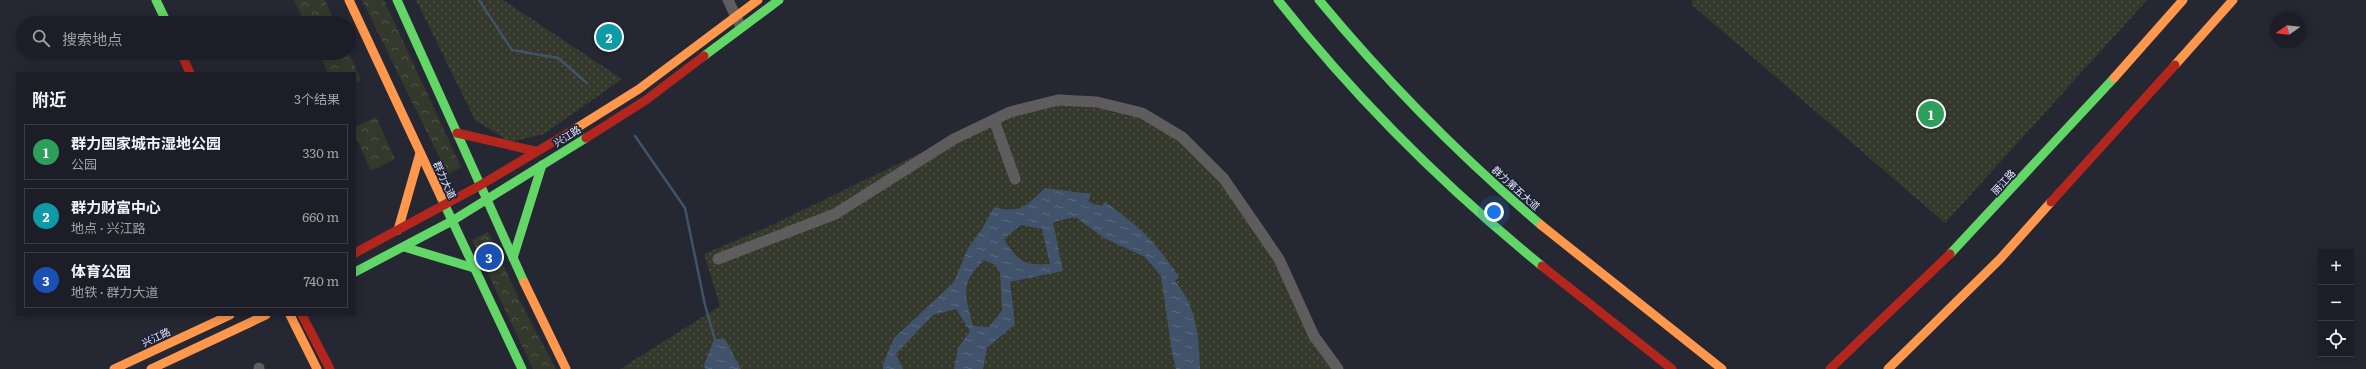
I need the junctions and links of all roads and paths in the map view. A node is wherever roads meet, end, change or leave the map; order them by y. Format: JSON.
{"nodes":[{"id":1,"x":148,"y":0,"type":"edge"},
{"id":2,"x":156,"y":0,"type":"edge"},
{"id":3,"x":350,"y":0,"type":"edge"},
{"id":4,"x":397,"y":0,"type":"edge"},
{"id":5,"x":728,"y":0,"type":"edge"},
{"id":6,"x":758,"y":0,"type":"edge"},
{"id":7,"x":779,"y":0,"type":"edge"},
{"id":8,"x":1278,"y":0,"type":"edge"},
{"id":9,"x":1319,"y":0,"type":"edge"},
{"id":10,"x":2183,"y":0,"type":"edge"},
{"id":11,"x":2234,"y":0,"type":"edge"},
{"id":12,"x":156,"y":16,"type":"edge"},
{"id":13,"x":164,"y":16,"type":"edge"},
{"id":14,"x":736,"y":17,"type":"junction"},
{"id":15,"x":742,"y":28,"type":"junction"},
{"id":16,"x":175,"y":60,"type":"edge"},
{"id":17,"x":184,"y":60,"type":"edge"},
{"id":18,"x":181,"y":72,"type":"edge"},
{"id":19,"x":190,"y":72,"type":"edge"},
{"id":20,"x":994,"y":120,"type":"junction"},
{"id":21,"x":456,"y":133,"type":"junction"},
{"id":22,"x":535,"y":152,"type":"junction"},
{"id":23,"x":420,"y":153,"type":"junction"},
{"id":24,"x":542,"y":165,"type":"junction"},
{"id":25,"x":1014,"y":178,"type":"dead end"},
{"id":26,"x":479,"y":186,"type":"junction"},
{"id":27,"x":486,"y":200,"type":"junction"},
{"id":28,"x":444,"y":205,"type":"junction"},
{"id":29,"x":452,"y":220,"type":"junction"},
{"id":30,"x":398,"y":230,"type":"junction"},
{"id":31,"x":404,"y":248,"type":"junction"},
{"id":32,"x":356,"y":252,"type":"edge"},
{"id":33,"x":513,"y":258,"type":"junction"},
{"id":34,"x":718,"y":259,"type":"dead end"},
{"id":35,"x":474,"y":268,"type":"junction"},
{"id":36,"x":356,"y":272,"type":"edge"},
{"id":37,"x":228,"y":316,"type":"edge"},
{"id":38,"x":264,"y":316,"type":"edge"},
{"id":39,"x":291,"y":316,"type":"edge"},
{"id":40,"x":303,"y":316,"type":"edge"},
{"id":41,"x":114,"y":369,"type":"edge"},
{"id":42,"x":151,"y":369,"type":"edge"},
{"id":43,"x":318,"y":369,"type":"edge"},
{"id":44,"x":330,"y":369,"type":"edge"},
{"id":45,"x":522,"y":369,"type":"edge"},
{"id":46,"x":566,"y":369,"type":"edge"},
{"id":47,"x":1338,"y":369,"type":"edge"},
{"id":48,"x":1672,"y":369,"type":"edge"},
{"id":49,"x":1722,"y":369,"type":"edge"},
{"id":50,"x":1830,"y":369,"type":"edge"},
{"id":51,"x":1888,"y":369,"type":"edge"}],
"edges":[{"from":1,"to":12,"type":"main road"},
{"from":2,"to":13,"type":"main road"},
{"from":3,"to":23,"type":"main road","name":"群力大道"},
{"from":4,"to":21,"type":"main road"},
{"from":5,"to":14,"type":"street"},
{"from":6,"to":14,"type":"main road","name":"兴江路"},
{"from":7,"to":15,"type":"main road","name":"兴江路"},
{"from":8,"to":48,"type":"main road"},
{"from":9,"to":49,"type":"main road","name":"群力第五大道"},
{"from":10,"to":50,"type":"main road","name":"丽江路"},
{"from":11,"to":51,"type":"main road"},
{"from":14,"to":15,"type":"street"},
{"from":14,"to":22,"type":"main road","name":"兴江路"},
{"from":15,"to":24,"type":"main road","name":"兴江路"},
{"from":16,"to":18,"type":"main road"},
{"from":17,"to":19,"type":"main road"},
{"from":20,"to":25,"type":"street"},
{"from":20,"to":34,"type":"street"},
{"from":20,"to":47,"type":"street"},
{"from":21,"to":22,"type":"main road"},
{"from":21,"to":26,"type":"main road"},
{"from":22,"to":26,"type":"main road","name":"兴江路"},
{"from":23,"to":28,"type":"main road","name":"群力大道"},
{"from":23,"to":30,"type":"main road"},
{"from":24,"to":27,"type":"main road","name":"兴江路"},
{"from":24,"to":33,"type":"main road"},
{"from":26,"to":27,"type":"main road"},
{"from":26,"to":28,"type":"main road","name":"兴江路"},
{"from":27,"to":29,"type":"main road","name":"兴江路"},
{"from":27,"to":33,"type":"main road"},
{"from":28,"to":29,"type":"main road","name":"群力大道"},
{"from":28,"to":30,"type":"main road","name":"兴江路"},
{"from":29,"to":31,"type":"main road","name":"兴江路"},
{"from":29,"to":35,"type":"main road","name":"群力大道"},
{"from":30,"to":32,"type":"main road","name":"兴江路"},
{"from":31,"to":35,"type":"main road"},
{"from":31,"to":36,"type":"main road","name":"兴江路"},
{"from":33,"to":46,"type":"main road"},
{"from":35,"to":45,"type":"main road","name":"群力大道"},
{"from":37,"to":41,"type":"main road","name":"兴江路"},
{"from":38,"to":42,"type":"main road"},
{"from":39,"to":43,"type":"main road"},
{"from":40,"to":44,"type":"main road"}]}
